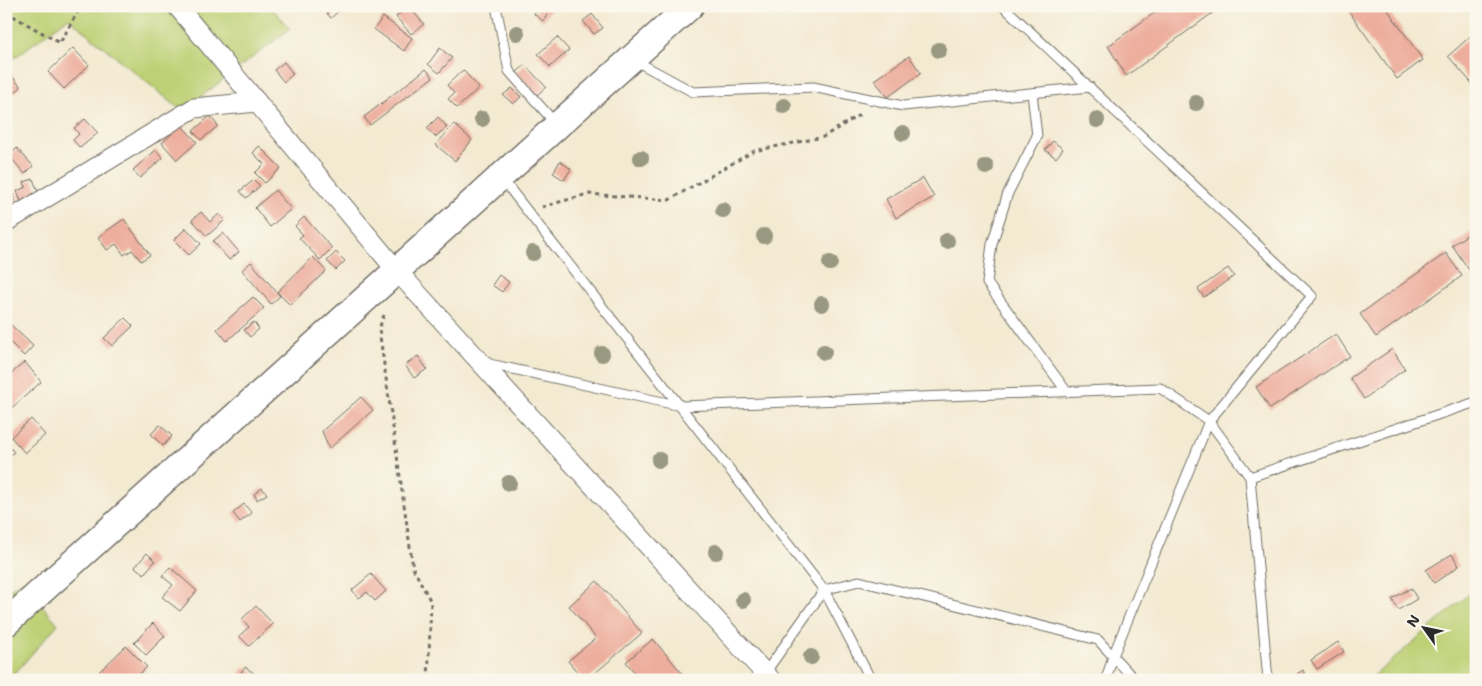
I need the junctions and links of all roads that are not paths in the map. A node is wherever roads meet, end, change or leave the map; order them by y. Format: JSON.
{"nodes":[{"id":1,"x":177,"y":6,"type":"edge"},
{"id":2,"x":496,"y":6,"type":"edge"},
{"id":3,"x":690,"y":6,"type":"edge"},
{"id":4,"x":1003,"y":6,"type":"edge"},
{"id":5,"x":632,"y":59,"type":"junction"},
{"id":6,"x":1090,"y":87,"type":"junction"},
{"id":7,"x":1032,"y":93,"type":"junction"},
{"id":8,"x":257,"y":102,"type":"junction"},
{"id":9,"x":558,"y":126,"type":"junction"},
{"id":10,"x":501,"y":177,"type":"junction"},
{"id":11,"x":6,"y":222,"type":"edge"},
{"id":12,"x":397,"y":271,"type":"junction"},
{"id":13,"x":481,"y":362,"type":"junction"},
{"id":14,"x":1067,"y":392,"type":"junction"},
{"id":15,"x":1476,"y":402,"type":"edge"},
{"id":16,"x":681,"y":406,"type":"junction"},
{"id":17,"x":1209,"y":421,"type":"junction"},
{"id":18,"x":1250,"y":477,"type":"junction"},
{"id":19,"x":824,"y":590,"type":"junction"},
{"id":20,"x":6,"y":623,"type":"edge"},
{"id":21,"x":1113,"y":656,"type":"junction"},
{"id":22,"x":764,"y":677,"type":"edge"},
{"id":23,"x":872,"y":680,"type":"edge"},
{"id":24,"x":1106,"y":680,"type":"edge"},
{"id":25,"x":1135,"y":680,"type":"edge"},
{"id":26,"x":1268,"y":680,"type":"edge"}],
"edges":[{"from":1,"to":8,"type":"street"},
{"from":2,"to":9,"type":"lane"},
{"from":3,"to":5,"type":"main road"},
{"from":4,"to":6,"type":"lane"},
{"from":5,"to":7,"type":"lane"},
{"from":5,"to":9,"type":"main road"},
{"from":6,"to":7,"type":"lane"},
{"from":6,"to":17,"type":"lane"},
{"from":7,"to":14,"type":"lane"},
{"from":8,"to":11,"type":"street"},
{"from":8,"to":12,"type":"street"},
{"from":9,"to":10,"type":"main road"},
{"from":10,"to":12,"type":"main road"},
{"from":10,"to":16,"type":"lane"},
{"from":12,"to":13,"type":"street"},
{"from":12,"to":20,"type":"main road"},
{"from":13,"to":16,"type":"lane"},
{"from":13,"to":22,"type":"street"},
{"from":14,"to":16,"type":"lane"},
{"from":14,"to":17,"type":"lane"},
{"from":15,"to":18,"type":"lane"},
{"from":16,"to":19,"type":"lane"},
{"from":17,"to":18,"type":"lane"},
{"from":17,"to":21,"type":"lane"},
{"from":18,"to":26,"type":"lane"},
{"from":19,"to":21,"type":"lane"},
{"from":19,"to":22,"type":"lane"},
{"from":19,"to":23,"type":"lane"},
{"from":21,"to":24,"type":"lane"},
{"from":21,"to":25,"type":"lane"}]}
